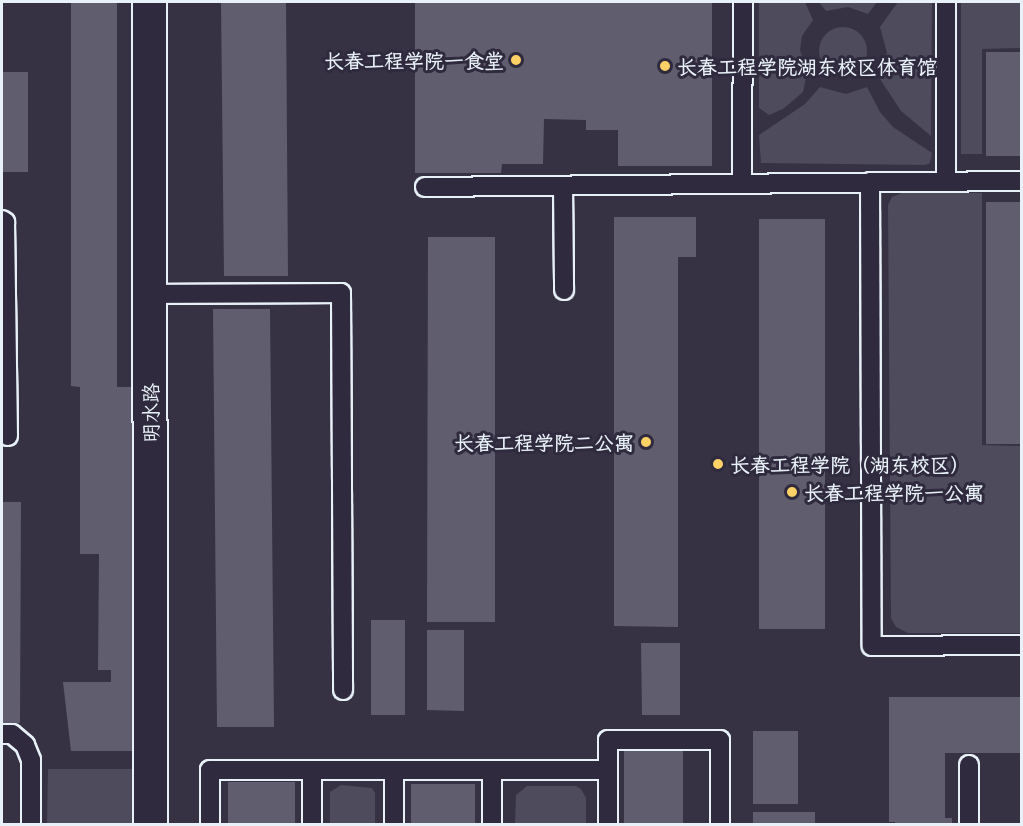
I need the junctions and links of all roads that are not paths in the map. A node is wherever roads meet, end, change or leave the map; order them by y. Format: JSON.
{"nodes":[{"id":1,"x":149,"y":2,"type":"edge"},
{"id":2,"x":744,"y":2,"type":"edge"},
{"id":3,"x":946,"y":2,"type":"edge"},
{"id":4,"x":1022,"y":181,"type":"edge"},
{"id":5,"x":870,"y":182,"type":"junction"},
{"id":6,"x":946,"y":182,"type":"junction"},
{"id":7,"x":742,"y":184,"type":"junction"},
{"id":8,"x":563,"y":186,"type":"junction"},
{"id":9,"x":424,"y":188,"type":"dead end"},
{"id":10,"x":2,"y":220,"type":"edge"},
{"id":11,"x":564,"y":290,"type":"dead end"},
{"id":12,"x":149,"y":294,"type":"junction"},
{"id":13,"x":8,"y":436,"type":"dead end"},
{"id":14,"x":1022,"y":645,"type":"edge"},
{"id":15,"x":343,"y":690,"type":"dead end"},
{"id":16,"x":2,"y":734,"type":"edge"},
{"id":17,"x":969,"y":765,"type":"dead end"},
{"id":18,"x":312,"y":770,"type":"junction"},
{"id":19,"x":394,"y":770,"type":"junction"},
{"id":20,"x":492,"y":770,"type":"junction"},
{"id":21,"x":608,"y":770,"type":"junction"},
{"id":22,"x":31,"y":825,"type":"edge"},
{"id":23,"x":150,"y":825,"type":"edge"},
{"id":24,"x":210,"y":825,"type":"edge"},
{"id":25,"x":312,"y":825,"type":"edge"},
{"id":26,"x":394,"y":825,"type":"edge"},
{"id":27,"x":492,"y":825,"type":"edge"},
{"id":28,"x":608,"y":825,"type":"edge"},
{"id":29,"x":720,"y":825,"type":"edge"},
{"id":30,"x":969,"y":825,"type":"edge"}],
"edges":[{"from":1,"to":12,"type":"street","name":"明水路"},
{"from":2,"to":7,"type":"lane"},
{"from":3,"to":6,"type":"lane"},
{"from":4,"to":6,"type":"lane"},
{"from":5,"to":6,"type":"lane"},
{"from":5,"to":7,"type":"lane"},
{"from":5,"to":14,"type":"lane"},
{"from":7,"to":8,"type":"lane"},
{"from":8,"to":9,"type":"lane"},
{"from":8,"to":11,"type":"lane"},
{"from":10,"to":13,"type":"lane"},
{"from":12,"to":15,"type":"lane"},
{"from":12,"to":23,"type":"street","name":"明水路"},
{"from":16,"to":22,"type":"lane"},
{"from":17,"to":30,"type":"lane"},
{"from":18,"to":19,"type":"lane"},
{"from":18,"to":24,"type":"lane"},
{"from":18,"to":25,"type":"lane"},
{"from":19,"to":20,"type":"lane"},
{"from":19,"to":26,"type":"lane"},
{"from":20,"to":21,"type":"lane"},
{"from":20,"to":27,"type":"lane"},
{"from":21,"to":28,"type":"lane"},
{"from":21,"to":29,"type":"lane"}]}
